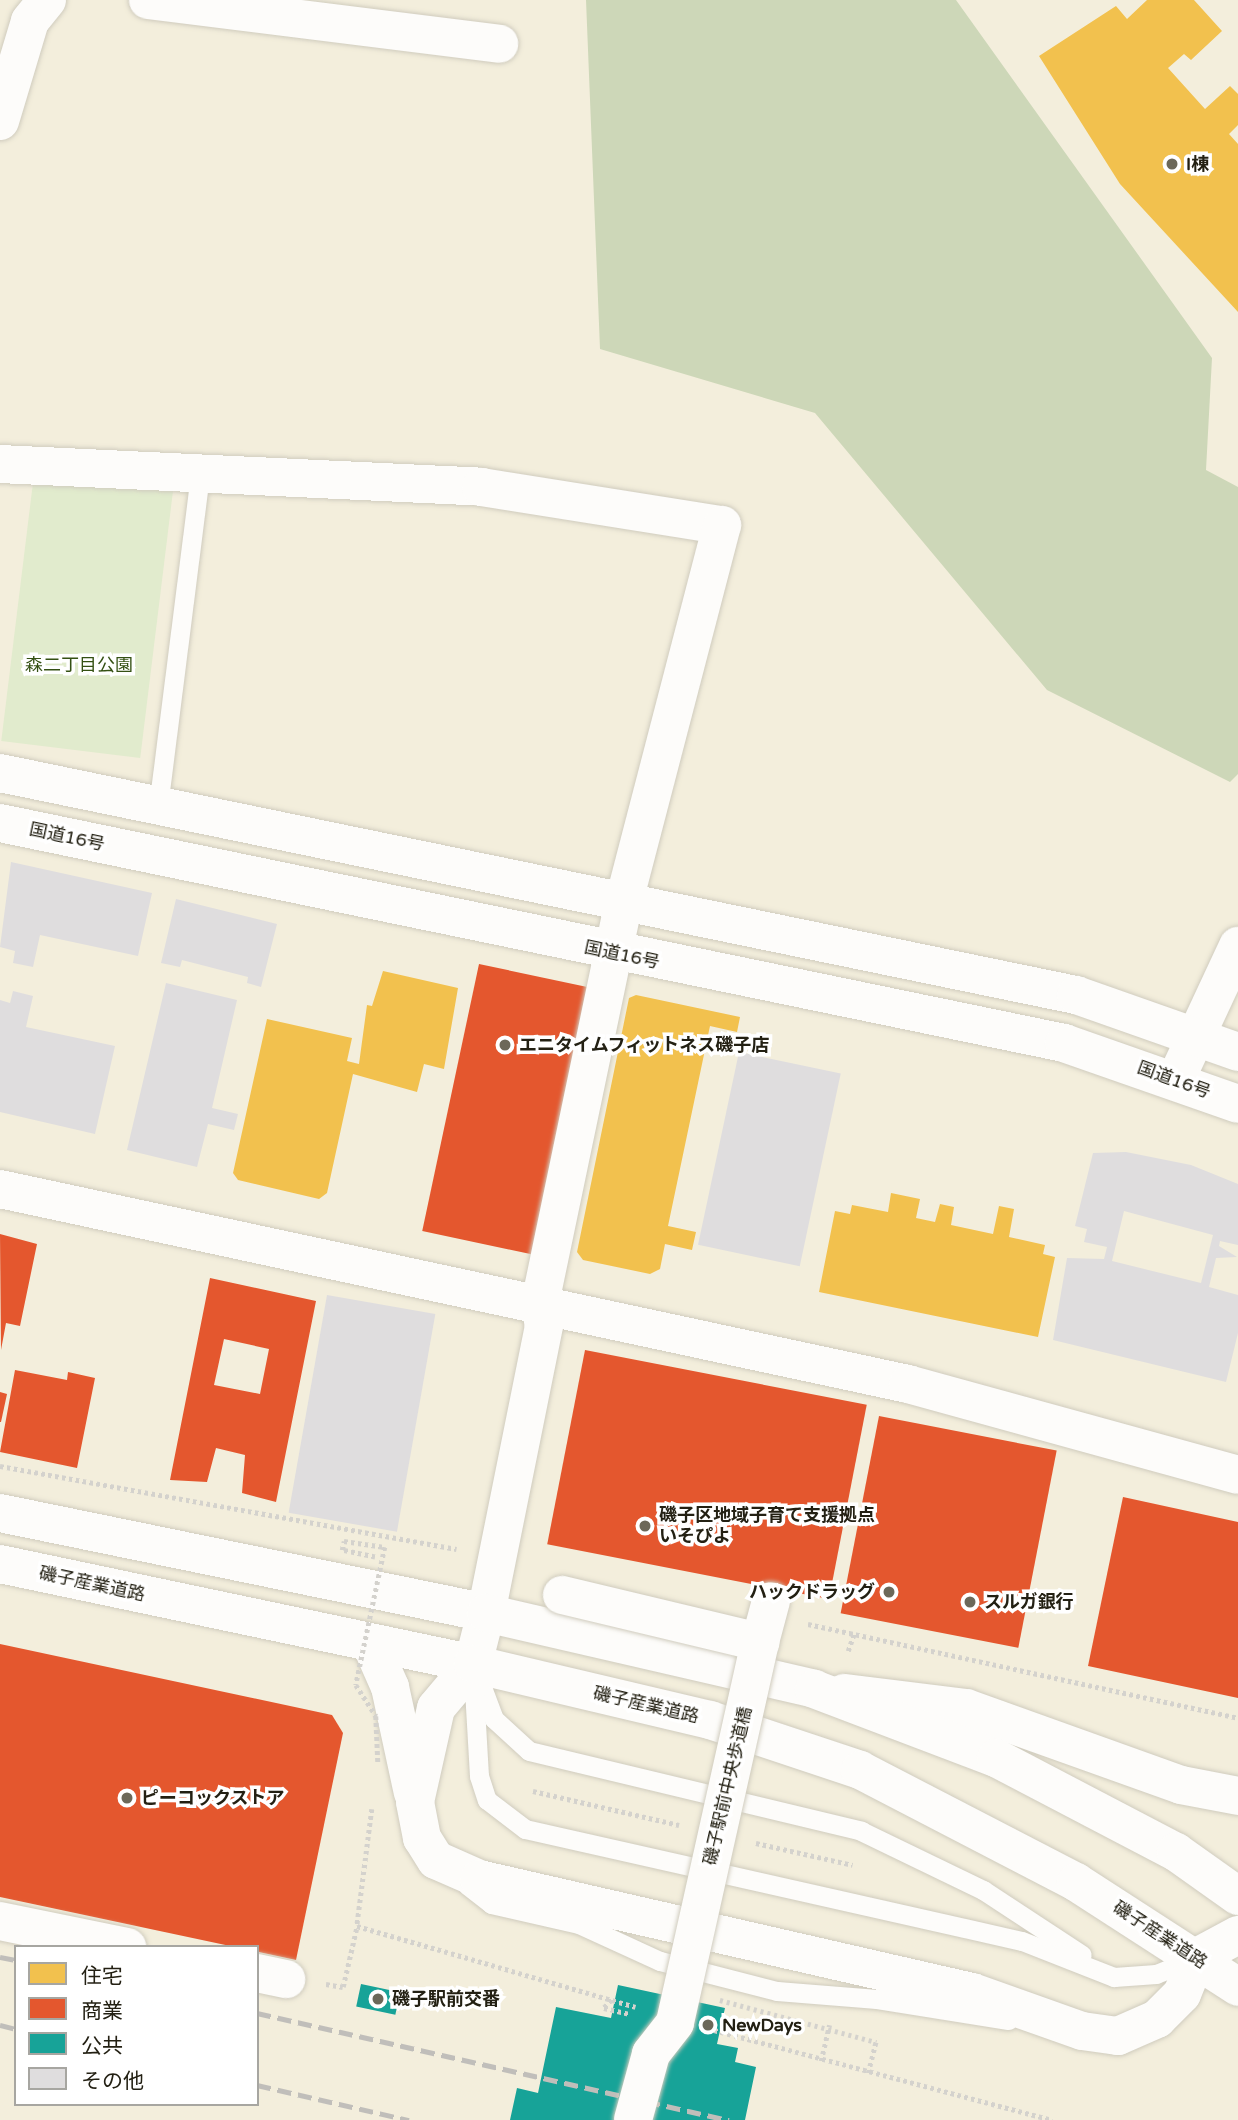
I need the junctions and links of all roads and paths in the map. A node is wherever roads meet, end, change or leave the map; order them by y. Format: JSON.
{"nodes":[{"id":1,"x":47,"y":0,"type":"edge"},
{"id":2,"x":148,"y":0,"type":"edge"},
{"id":3,"x":499,"y":44,"type":"dead end"},
{"id":4,"x":0,"y":121,"type":"edge"},
{"id":5,"x":0,"y":464,"type":"edge"},
{"id":6,"x":200,"y":475,"type":"junction"},
{"id":7,"x":0,"y":772,"type":"edge"},
{"id":8,"x":158,"y":807,"type":"junction"},
{"id":9,"x":0,"y":823,"type":"edge"},
{"id":10,"x":624,"y":901,"type":"junction"},
{"id":11,"x":1238,"y":946,"type":"edge"},
{"id":12,"x":615,"y":954,"type":"junction"},
{"id":13,"x":1198,"y":1035,"type":"junction"},
{"id":14,"x":1238,"y":1052,"type":"edge"},
{"id":15,"x":1176,"y":1080,"type":"junction"},
{"id":16,"x":1238,"y":1104,"type":"edge"},
{"id":17,"x":0,"y":1189,"type":"edge"},
{"id":18,"x":540,"y":1302,"type":"junction"},
{"id":19,"x":1238,"y":1475,"type":"edge"},
{"id":20,"x":0,"y":1513,"type":"edge"},
{"id":21,"x":375,"y":1558,"type":"dead end"},
{"id":22,"x":0,"y":1564,"type":"edge"},
{"id":23,"x":562,"y":1595,"type":"dead end"},
{"id":24,"x":771,"y":1601,"type":"dead end"},
{"id":25,"x":486,"y":1613,"type":"junction"},
{"id":26,"x":854,"y":1634,"type":"dead end"},
{"id":27,"x":760,"y":1642,"type":"junction"},
{"id":28,"x":371,"y":1644,"type":"junction"},
{"id":29,"x":847,"y":1655,"type":"dead end"},
{"id":30,"x":473,"y":1664,"type":"junction"},
{"id":31,"x":814,"y":1689,"type":"junction"},
{"id":32,"x":377,"y":1762,"type":"dead end"},
{"id":33,"x":1238,"y":1796,"type":"edge"},
{"id":34,"x":415,"y":1802,"type":"junction"},
{"id":35,"x":1238,"y":1896,"type":"edge"},
{"id":36,"x":0,"y":1921,"type":"edge"},
{"id":37,"x":357,"y":1926,"type":"dead end"},
{"id":38,"x":1238,"y":1935,"type":"edge"},
{"id":39,"x":117,"y":1945,"type":"edge"},
{"id":40,"x":1197,"y":1957,"type":"junction"},
{"id":41,"x":272,"y":1976,"type":"edge"},
{"id":42,"x":1114,"y":1978,"type":"junction"},
{"id":43,"x":1238,"y":1987,"type":"edge"},
{"id":44,"x":682,"y":1990,"type":"junction"},
{"id":45,"x":612,"y":2000,"type":"dead end"},
{"id":46,"x":604,"y":2008,"type":"dead end"},
{"id":47,"x":868,"y":2073,"type":"dead end"},
{"id":48,"x":633,"y":2120,"type":"edge"}],
"edges":[{"from":1,"to":4,"type":"main road"},
{"from":2,"to":3,"type":"main road"},
{"from":5,"to":6,"type":"main road"},
{"from":6,"to":8,"type":"lane"},
{"from":6,"to":10,"type":"main road"},
{"from":7,"to":8,"type":"main road"},
{"from":8,"to":10,"type":"main road"},
{"from":9,"to":12,"type":"main road","name":"国道16号"},
{"from":10,"to":12,"type":"main road"},
{"from":10,"to":13,"type":"main road"},
{"from":11,"to":13,"type":"main road"},
{"from":12,"to":15,"type":"main road","name":"国道16号"},
{"from":12,"to":18,"type":"main road"},
{"from":13,"to":14,"type":"main road"},
{"from":13,"to":15,"type":"main road"},
{"from":15,"to":16,"type":"main road","name":"国道16号"},
{"from":17,"to":18,"type":"main road"},
{"from":18,"to":19,"type":"main road"},
{"from":18,"to":25,"type":"main road"},
{"from":20,"to":25,"type":"main road"},
{"from":21,"to":32,"type":"path","bridge":true},
{"from":22,"to":28,"type":"main road","name":"磯子産業道路"},
{"from":23,"to":27,"type":"main road","bridge":true},
{"from":24,"to":27,"type":"main road","name":"磯子駅前中央歩道橋","bridge":true},
{"from":25,"to":30,"type":"main road"},
{"from":25,"to":31,"type":"main road"},
{"from":26,"to":29,"type":"path"},
{"from":27,"to":44,"type":"main road","name":"磯子駅前中央歩道橋","bridge":true},
{"from":28,"to":30,"type":"main road","name":"磯子産業道路"},
{"from":28,"to":34,"type":"main road"},
{"from":30,"to":34,"type":"main road"},
{"from":30,"to":40,"type":"main road","name":"磯子産業道路"},
{"from":30,"to":42,"type":"lane"},
{"from":30,"to":42,"type":"lane"},
{"from":31,"to":33,"type":"main road"},
{"from":31,"to":35,"type":"main road"},
{"from":34,"to":40,"type":"main road"},
{"from":36,"to":39,"type":"main road"},
{"from":37,"to":41,"type":"path"},
{"from":38,"to":40,"type":"main road"},
{"from":40,"to":42,"type":"lane"},
{"from":40,"to":43,"type":"main road","name":"磯子産業道路"},
{"from":44,"to":47,"type":"path","bridge":true},
{"from":44,"to":48,"type":"main road","name":"磯子駅前中央歩道橋","bridge":true},
{"from":45,"to":46,"type":"path"}]}
